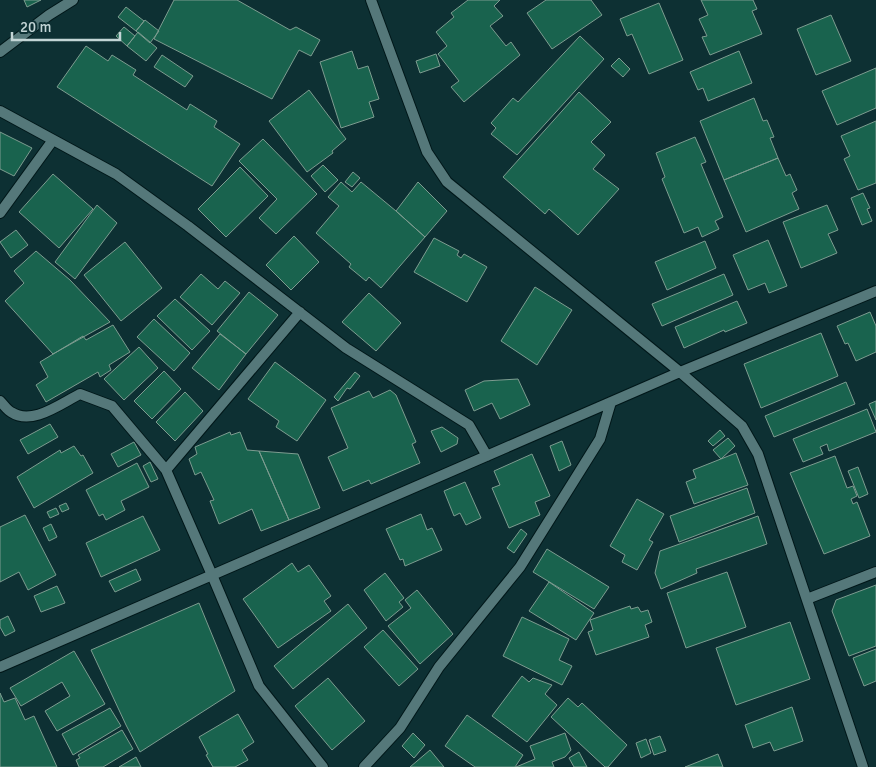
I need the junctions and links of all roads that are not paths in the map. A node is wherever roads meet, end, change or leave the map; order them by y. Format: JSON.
{"nodes":[{"id":1,"x":73,"y":0,"type":"edge"},
{"id":2,"x":372,"y":0,"type":"edge"},
{"id":3,"x":0,"y":52,"type":"edge"},
{"id":4,"x":0,"y":111,"type":"edge"},
{"id":5,"x":53,"y":140,"type":"junction"},
{"id":6,"x":0,"y":213,"type":"edge"},
{"id":7,"x":876,"y":291,"type":"edge"},
{"id":8,"x":300,"y":312,"type":"junction"},
{"id":9,"x":680,"y":372,"type":"junction"},
{"id":10,"x":0,"y":401,"type":"edge"},
{"id":11,"x":611,"y":402,"type":"junction"},
{"id":12,"x":487,"y":456,"type":"junction"},
{"id":13,"x":166,"y":470,"type":"junction"},
{"id":14,"x":876,"y":572,"type":"edge"},
{"id":15,"x":212,"y":575,"type":"junction"},
{"id":16,"x":807,"y":599,"type":"junction"},
{"id":17,"x":0,"y":667,"type":"edge"},
{"id":18,"x":324,"y":767,"type":"edge"},
{"id":19,"x":364,"y":767,"type":"edge"},
{"id":20,"x":863,"y":767,"type":"edge"}],
"edges":[{"from":1,"to":3,"type":"street"},
{"from":2,"to":9,"type":"street"},
{"from":4,"to":5,"type":"street"},
{"from":5,"to":6,"type":"street"},
{"from":5,"to":8,"type":"street"},
{"from":7,"to":9,"type":"street"},
{"from":8,"to":12,"type":"street"},
{"from":8,"to":13,"type":"street"},
{"from":9,"to":11,"type":"street"},
{"from":9,"to":16,"type":"street"},
{"from":10,"to":13,"type":"street"},
{"from":11,"to":12,"type":"street"},
{"from":11,"to":19,"type":"street"},
{"from":12,"to":15,"type":"street"},
{"from":13,"to":15,"type":"street"},
{"from":14,"to":16,"type":"street"},
{"from":15,"to":17,"type":"street"},
{"from":15,"to":18,"type":"street"},
{"from":16,"to":20,"type":"street"}]}
